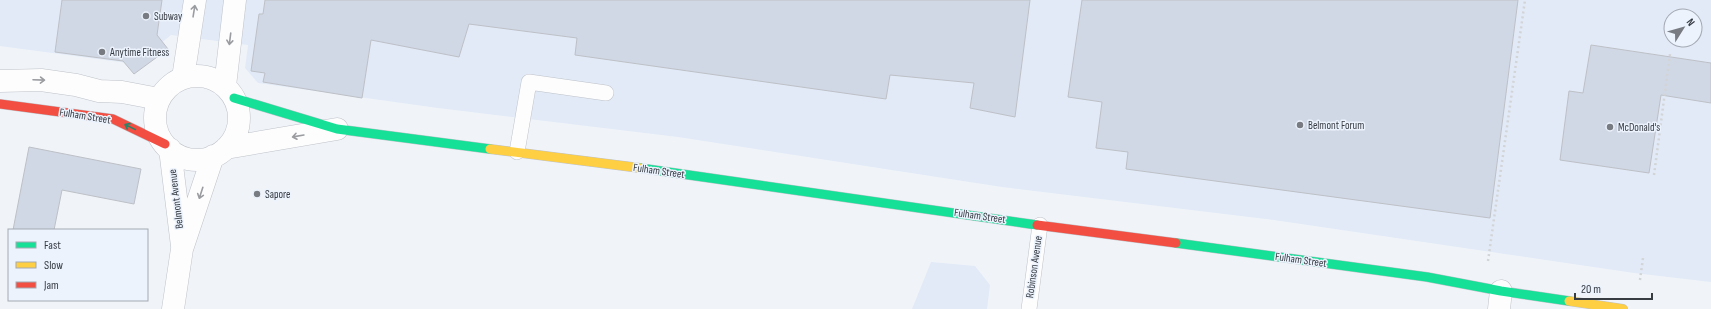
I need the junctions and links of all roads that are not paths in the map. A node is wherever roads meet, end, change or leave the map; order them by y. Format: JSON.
{"nodes":[{"id":1,"x":195,"y":0,"type":"edge"},
{"id":2,"x":234,"y":0,"type":"edge"},
{"id":3,"x":183,"y":78,"type":"junction"},
{"id":4,"x":0,"y":81,"type":"edge"},
{"id":5,"x":229,"y":92,"type":"junction"},
{"id":6,"x":606,"y":93,"type":"dead end"},
{"id":7,"x":159,"y":99,"type":"junction"},
{"id":8,"x":0,"y":104,"type":"edge"},
{"id":9,"x":337,"y":129,"type":"junction"},
{"id":10,"x":167,"y":147,"type":"junction"},
{"id":11,"x":219,"y":152,"type":"junction"},
{"id":12,"x":517,"y":152,"type":"junction"},
{"id":13,"x":1040,"y":225,"type":"junction"},
{"id":14,"x":182,"y":249,"type":"junction"},
{"id":15,"x":1500,"y":300,"type":"edge"},
{"id":16,"x":173,"y":309,"type":"edge"},
{"id":17,"x":1029,"y":309,"type":"edge"},
{"id":18,"x":1623,"y":309,"type":"edge"}],
"edges":[{"from":3,"to":1,"type":"street","one_way":true},
{"from":2,"to":5,"type":"street","name":"Belmont Avenue","one_way":true},
{"from":3,"to":5,"type":"street"},
{"from":3,"to":7,"type":"street"},
{"from":4,"to":7,"type":"street","one_way":true},
{"from":5,"to":9,"type":"street","name":"Fulham Street"},
{"from":5,"to":11,"type":"street","name":"Belmont Avenue"},
{"from":6,"to":12,"type":"lane"},
{"from":7,"to":10,"type":"street","name":"Belmont Avenue"},
{"from":10,"to":8,"type":"street","name":"Fulham Street","one_way":true},
{"from":9,"to":11,"type":"street","name":"Fulham Street","one_way":true},
{"from":9,"to":12,"type":"street","name":"Fulham Street"},
{"from":10,"to":11,"type":"street","name":"Belmont Avenue"},
{"from":10,"to":14,"type":"street","name":"Belmont Avenue"},
{"from":11,"to":14,"type":"street","name":"Belmont Avenue","one_way":true},
{"from":12,"to":13,"type":"street","name":"Fulham Street"},
{"from":13,"to":15,"type":"street","name":"Fulham Street"},
{"from":13,"to":17,"type":"lane","name":"Robinson Avenue"},
{"from":14,"to":16,"type":"street","name":"Belmont Avenue"},
{"from":15,"to":18,"type":"street","name":"Fulham Street"}]}
